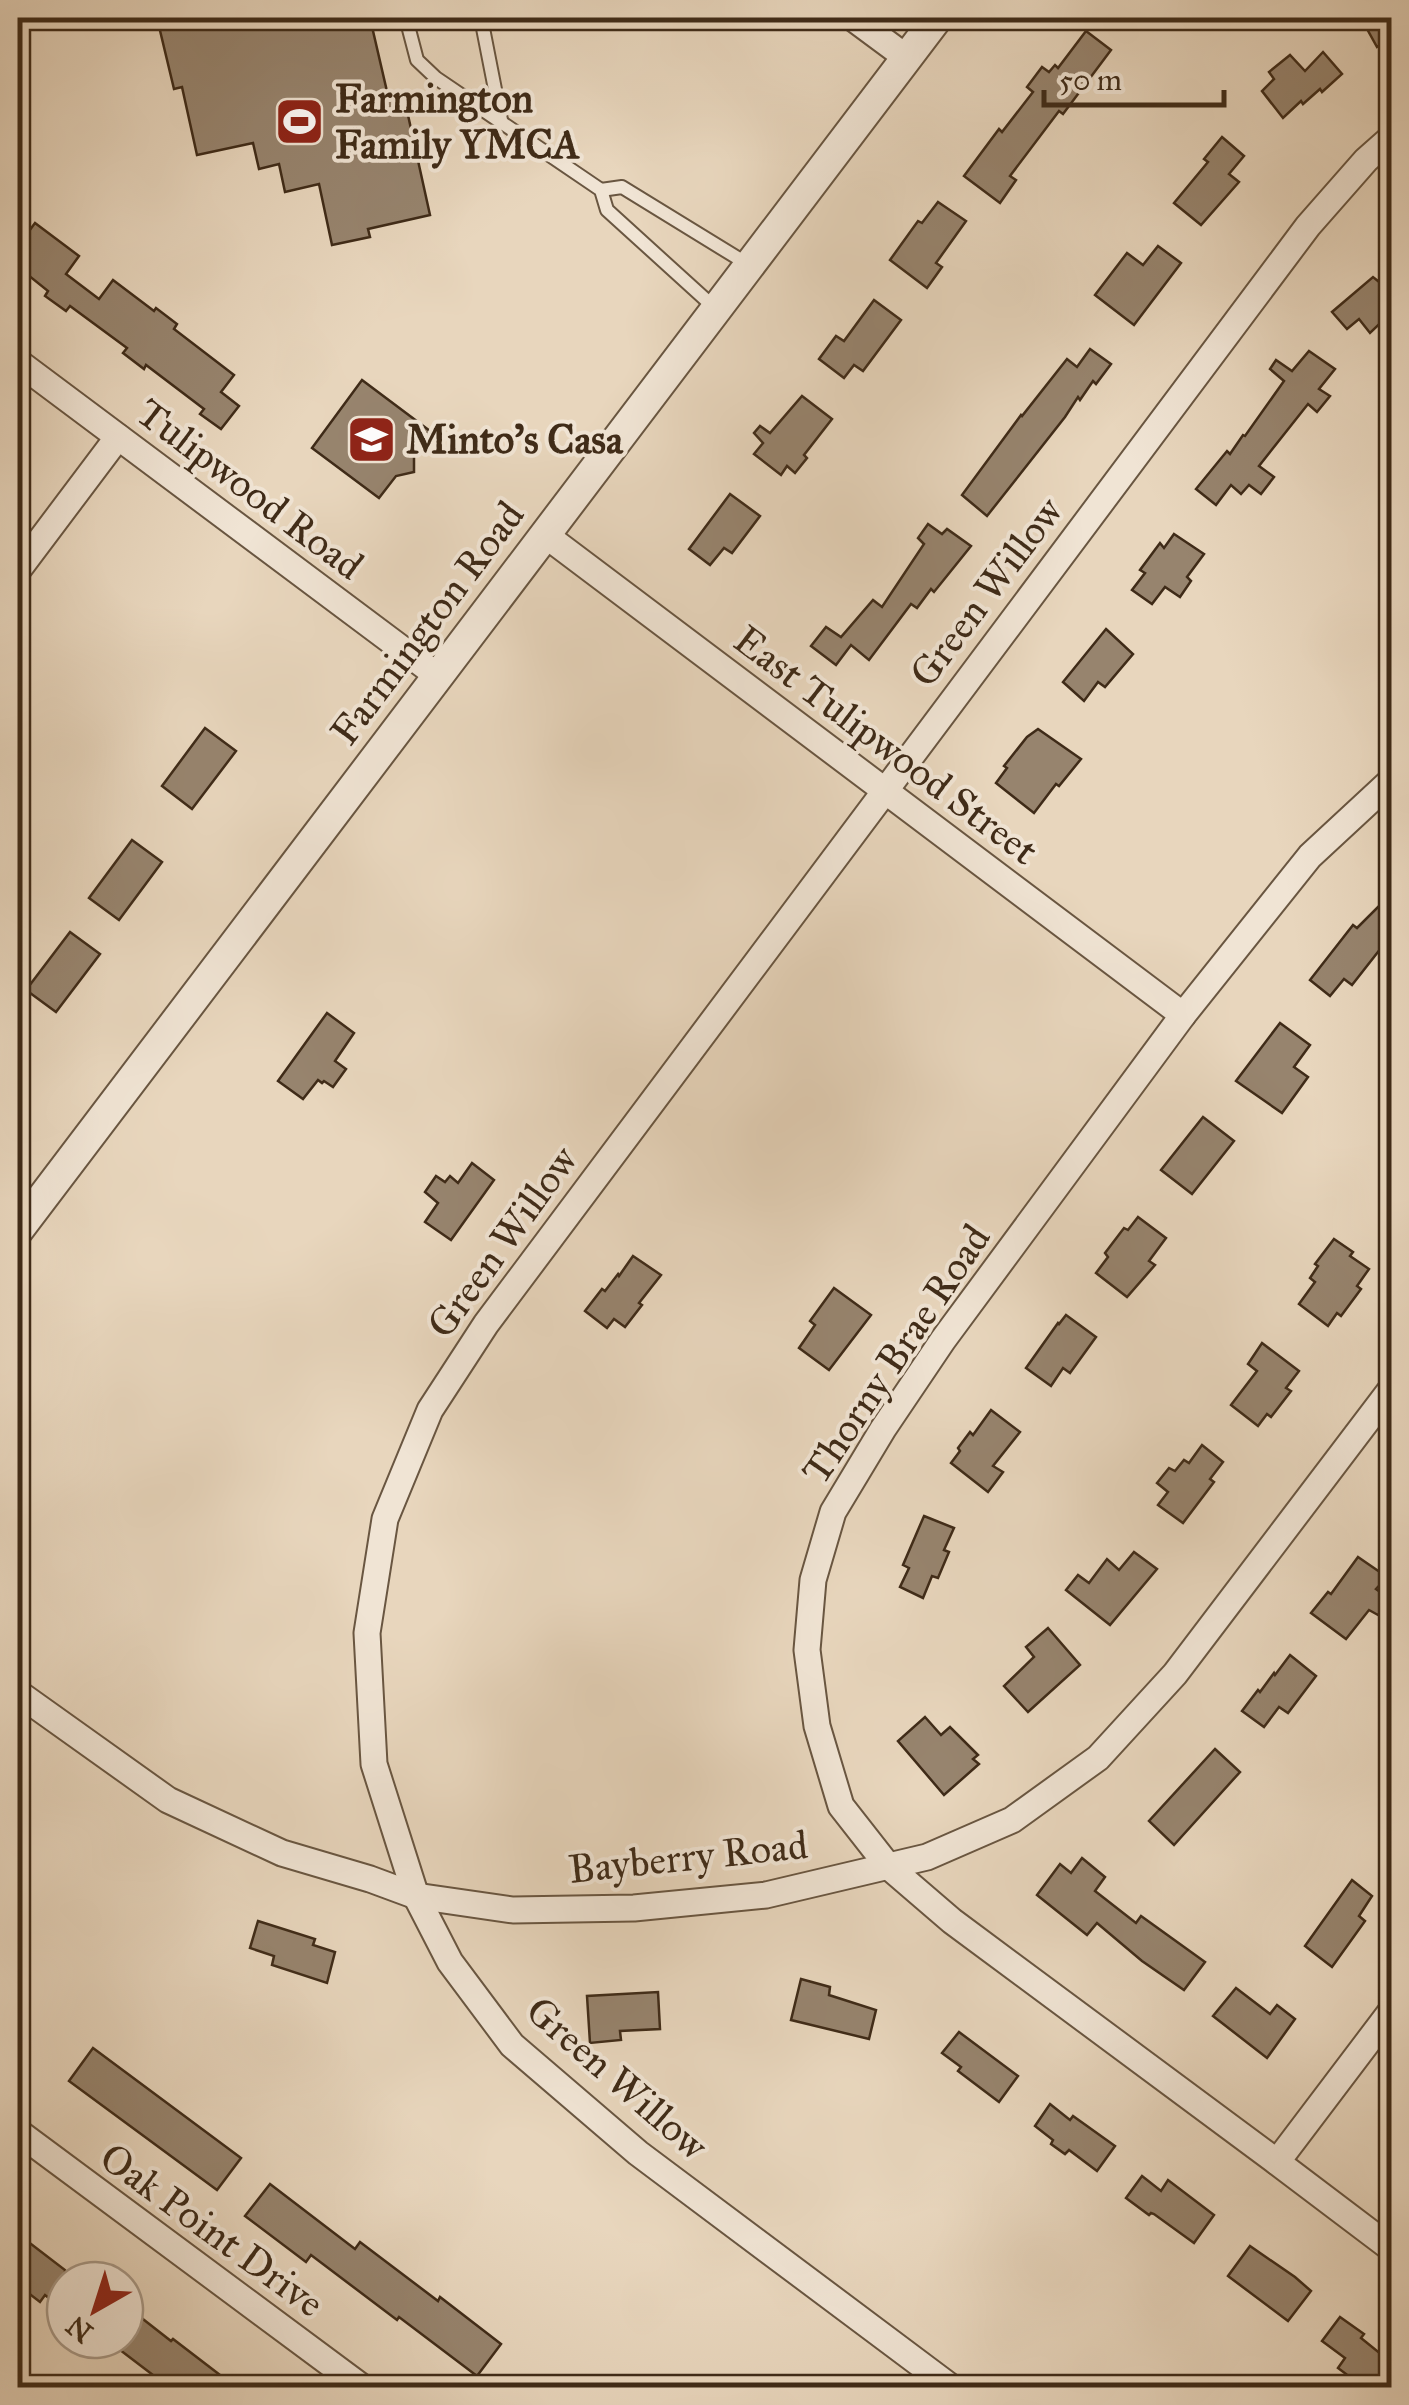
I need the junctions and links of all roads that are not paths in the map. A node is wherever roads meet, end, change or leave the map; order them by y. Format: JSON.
{"nodes":[{"id":1,"x":406,"y":18,"type":"edge"},
{"id":2,"x":480,"y":18,"type":"edge"},
{"id":3,"x":853,"y":18,"type":"edge"},
{"id":4,"x":937,"y":18,"type":"edge"},
{"id":5,"x":906,"y":58,"type":"junction"},
{"id":6,"x":501,"y":120,"type":"junction"},
{"id":7,"x":1392,"y":138,"type":"edge"},
{"id":8,"x":601,"y":190,"type":"junction"},
{"id":9,"x":749,"y":264,"type":"junction"},
{"id":10,"x":716,"y":308,"type":"junction"},
{"id":11,"x":18,"y":362,"type":"edge"},
{"id":12,"x":118,"y":437,"type":"junction"},
{"id":13,"x":544,"y":534,"type":"junction"},
{"id":14,"x":18,"y":570,"type":"edge"},
{"id":15,"x":438,"y":676,"type":"junction"},
{"id":16,"x":1392,"y":780,"type":"edge"},
{"id":17,"x":884,"y":790,"type":"junction"},
{"id":18,"x":1182,"y":1015,"type":"junction"},
{"id":19,"x":18,"y":1230,"type":"edge"},
{"id":20,"x":1392,"y":1388,"type":"edge"},
{"id":21,"x":18,"y":1693,"type":"edge"},
{"id":22,"x":888,"y":1866,"type":"junction"},
{"id":23,"x":416,"y":1896,"type":"junction"},
{"id":24,"x":1392,"y":2010,"type":"edge"},
{"id":25,"x":18,"y":2132,"type":"edge"},
{"id":26,"x":1277,"y":2162,"type":"junction"},
{"id":27,"x":1392,"y":2249,"type":"edge"},
{"id":28,"x":363,"y":2388,"type":"edge"},
{"id":29,"x":952,"y":2388,"type":"edge"}],
"edges":[{"from":1,"to":6,"type":"lane"},
{"from":2,"to":6,"type":"lane"},
{"from":3,"to":5,"type":"street"},
{"from":4,"to":5,"type":"street","name":"Farmington Road"},
{"from":5,"to":9,"type":"street","name":"Farmington Road"},
{"from":6,"to":8,"type":"lane"},
{"from":7,"to":17,"type":"street","name":"Green Willow"},
{"from":8,"to":9,"type":"lane"},
{"from":8,"to":10,"type":"lane"},
{"from":9,"to":10,"type":"street","name":"Farmington Road"},
{"from":10,"to":13,"type":"street","name":"Farmington Road"},
{"from":11,"to":12,"type":"street","name":"Tulipwood Road"},
{"from":12,"to":14,"type":"street"},
{"from":12,"to":15,"type":"street","name":"Tulipwood Road"},
{"from":13,"to":15,"type":"street","name":"Farmington Road"},
{"from":13,"to":17,"type":"street","name":"East Tulipwood Street"},
{"from":15,"to":19,"type":"street","name":"Farmington Road"},
{"from":16,"to":18,"type":"street","name":"Thorny Brae Road"},
{"from":17,"to":18,"type":"street","name":"East Tulipwood Street"},
{"from":17,"to":23,"type":"street","name":"Green Willow"},
{"from":18,"to":22,"type":"street","name":"Thorny Brae Road"},
{"from":20,"to":22,"type":"street","name":"Bayberry Road"},
{"from":21,"to":23,"type":"street","name":"Bayberry Road"},
{"from":22,"to":23,"type":"street","name":"Bayberry Road"},
{"from":22,"to":26,"type":"street","name":"Thorny Brae Road"},
{"from":23,"to":29,"type":"street","name":"Green Willow"},
{"from":24,"to":26,"type":"street"},
{"from":25,"to":28,"type":"street","name":"Oak Point Drive"},
{"from":26,"to":27,"type":"street","name":"Thorny Brae Road"}]}
